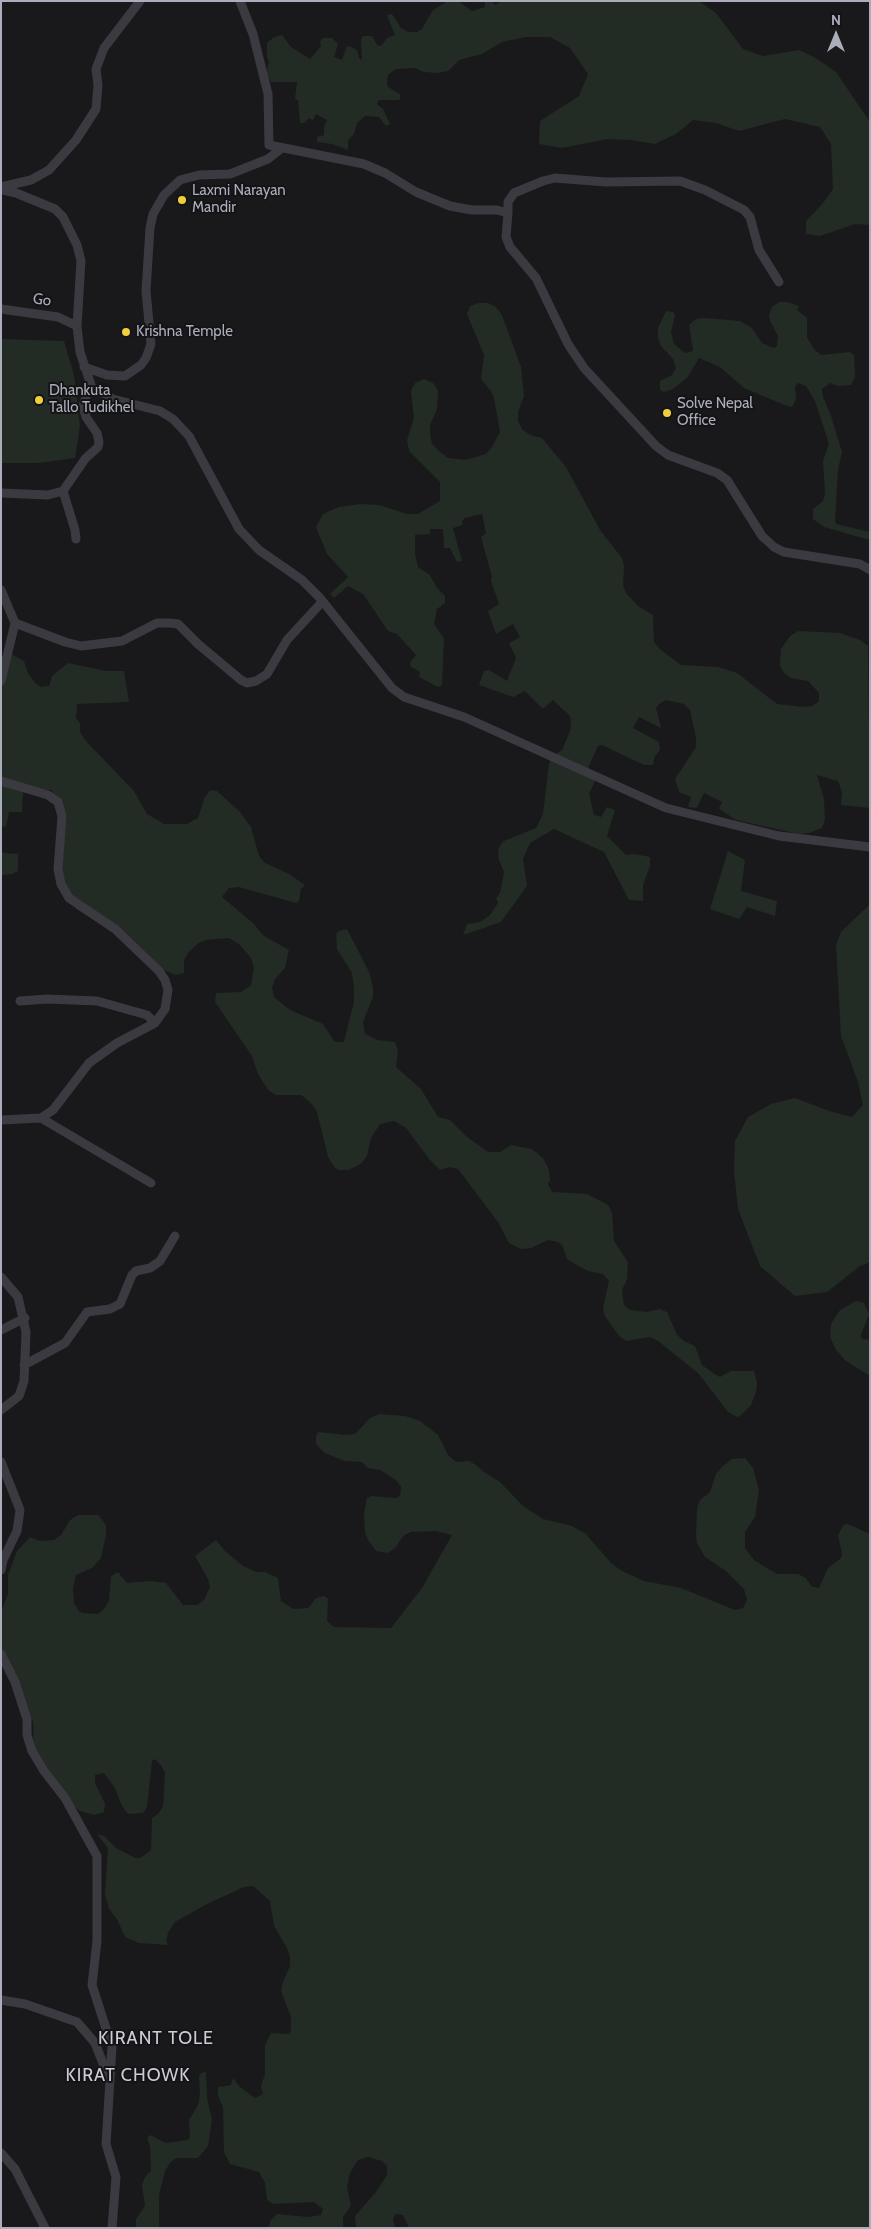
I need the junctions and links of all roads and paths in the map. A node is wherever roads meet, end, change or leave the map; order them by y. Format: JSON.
{"nodes":[{"id":1,"x":140,"y":1,"type":"edge"},
{"id":2,"x":240,"y":1,"type":"edge"},
{"id":3,"x":282,"y":148,"type":"junction"},
{"id":4,"x":1,"y":188,"type":"edge"},
{"id":5,"x":508,"y":213,"type":"junction"},
{"id":6,"x":779,"y":282,"type":"dead end"},
{"id":7,"x":1,"y":309,"type":"edge"},
{"id":8,"x":77,"y":326,"type":"junction"},
{"id":9,"x":84,"y":367,"type":"junction"},
{"id":10,"x":96,"y":391,"type":"junction"},
{"id":11,"x":63,"y":491,"type":"junction"},
{"id":12,"x":1,"y":493,"type":"edge"},
{"id":13,"x":76,"y":539,"type":"dead end"},
{"id":14,"x":870,"y":570,"type":"edge"},
{"id":15,"x":1,"y":590,"type":"edge"},
{"id":16,"x":322,"y":602,"type":"junction"},
{"id":17,"x":15,"y":624,"type":"junction"},
{"id":18,"x":1,"y":681,"type":"edge"},
{"id":19,"x":1,"y":781,"type":"edge"},
{"id":20,"x":870,"y":847,"type":"edge"},
{"id":21,"x":20,"y":1001,"type":"dead end"},
{"id":22,"x":155,"y":1023,"type":"junction"},
{"id":23,"x":41,"y":1118,"type":"junction"},
{"id":24,"x":1,"y":1120,"type":"edge"},
{"id":25,"x":150,"y":1183,"type":"dead end"},
{"id":26,"x":175,"y":1236,"type":"dead end"},
{"id":27,"x":1,"y":1277,"type":"edge"},
{"id":28,"x":24,"y":1318,"type":"junction"},
{"id":29,"x":1,"y":1330,"type":"edge"},
{"id":30,"x":24,"y":1365,"type":"junction"},
{"id":31,"x":1,"y":1410,"type":"edge"},
{"id":32,"x":1,"y":1462,"type":"edge"},
{"id":33,"x":1,"y":1570,"type":"edge"},
{"id":34,"x":1,"y":1654,"type":"edge"},
{"id":35,"x":1,"y":2000,"type":"edge"},
{"id":36,"x":110,"y":2075,"type":"junction"},
{"id":37,"x":1,"y":2153,"type":"edge"},
{"id":38,"x":45,"y":2228,"type":"edge"},
{"id":39,"x":112,"y":2228,"type":"edge"}],
"edges":[{"from":1,"to":4,"type":"street"},
{"from":2,"to":3,"type":"street"},
{"from":3,"to":5,"type":"street"},
{"from":3,"to":9,"type":"street"},
{"from":4,"to":8,"type":"street"},
{"from":5,"to":6,"type":"street"},
{"from":5,"to":14,"type":"street"},
{"from":7,"to":8,"type":"street","name":"Go"},
{"from":8,"to":9,"type":"street"},
{"from":9,"to":10,"type":"street"},
{"from":10,"to":11,"type":"street"},
{"from":10,"to":16,"type":"street"},
{"from":11,"to":12,"type":"street"},
{"from":11,"to":13,"type":"street"},
{"from":15,"to":17,"type":"street"},
{"from":16,"to":17,"type":"street"},
{"from":16,"to":20,"type":"street"},
{"from":17,"to":18,"type":"street"},
{"from":19,"to":22,"type":"street"},
{"from":21,"to":22,"type":"street"},
{"from":22,"to":23,"type":"street"},
{"from":23,"to":24,"type":"street"},
{"from":23,"to":25,"type":"street"},
{"from":26,"to":30,"type":"street"},
{"from":27,"to":28,"type":"street"},
{"from":28,"to":29,"type":"street"},
{"from":28,"to":30,"type":"street"},
{"from":30,"to":31,"type":"street"},
{"from":32,"to":33,"type":"street"},
{"from":34,"to":36,"type":"street"},
{"from":35,"to":36,"type":"street"},
{"from":36,"to":39,"type":"street"},
{"from":37,"to":38,"type":"street"}]}
